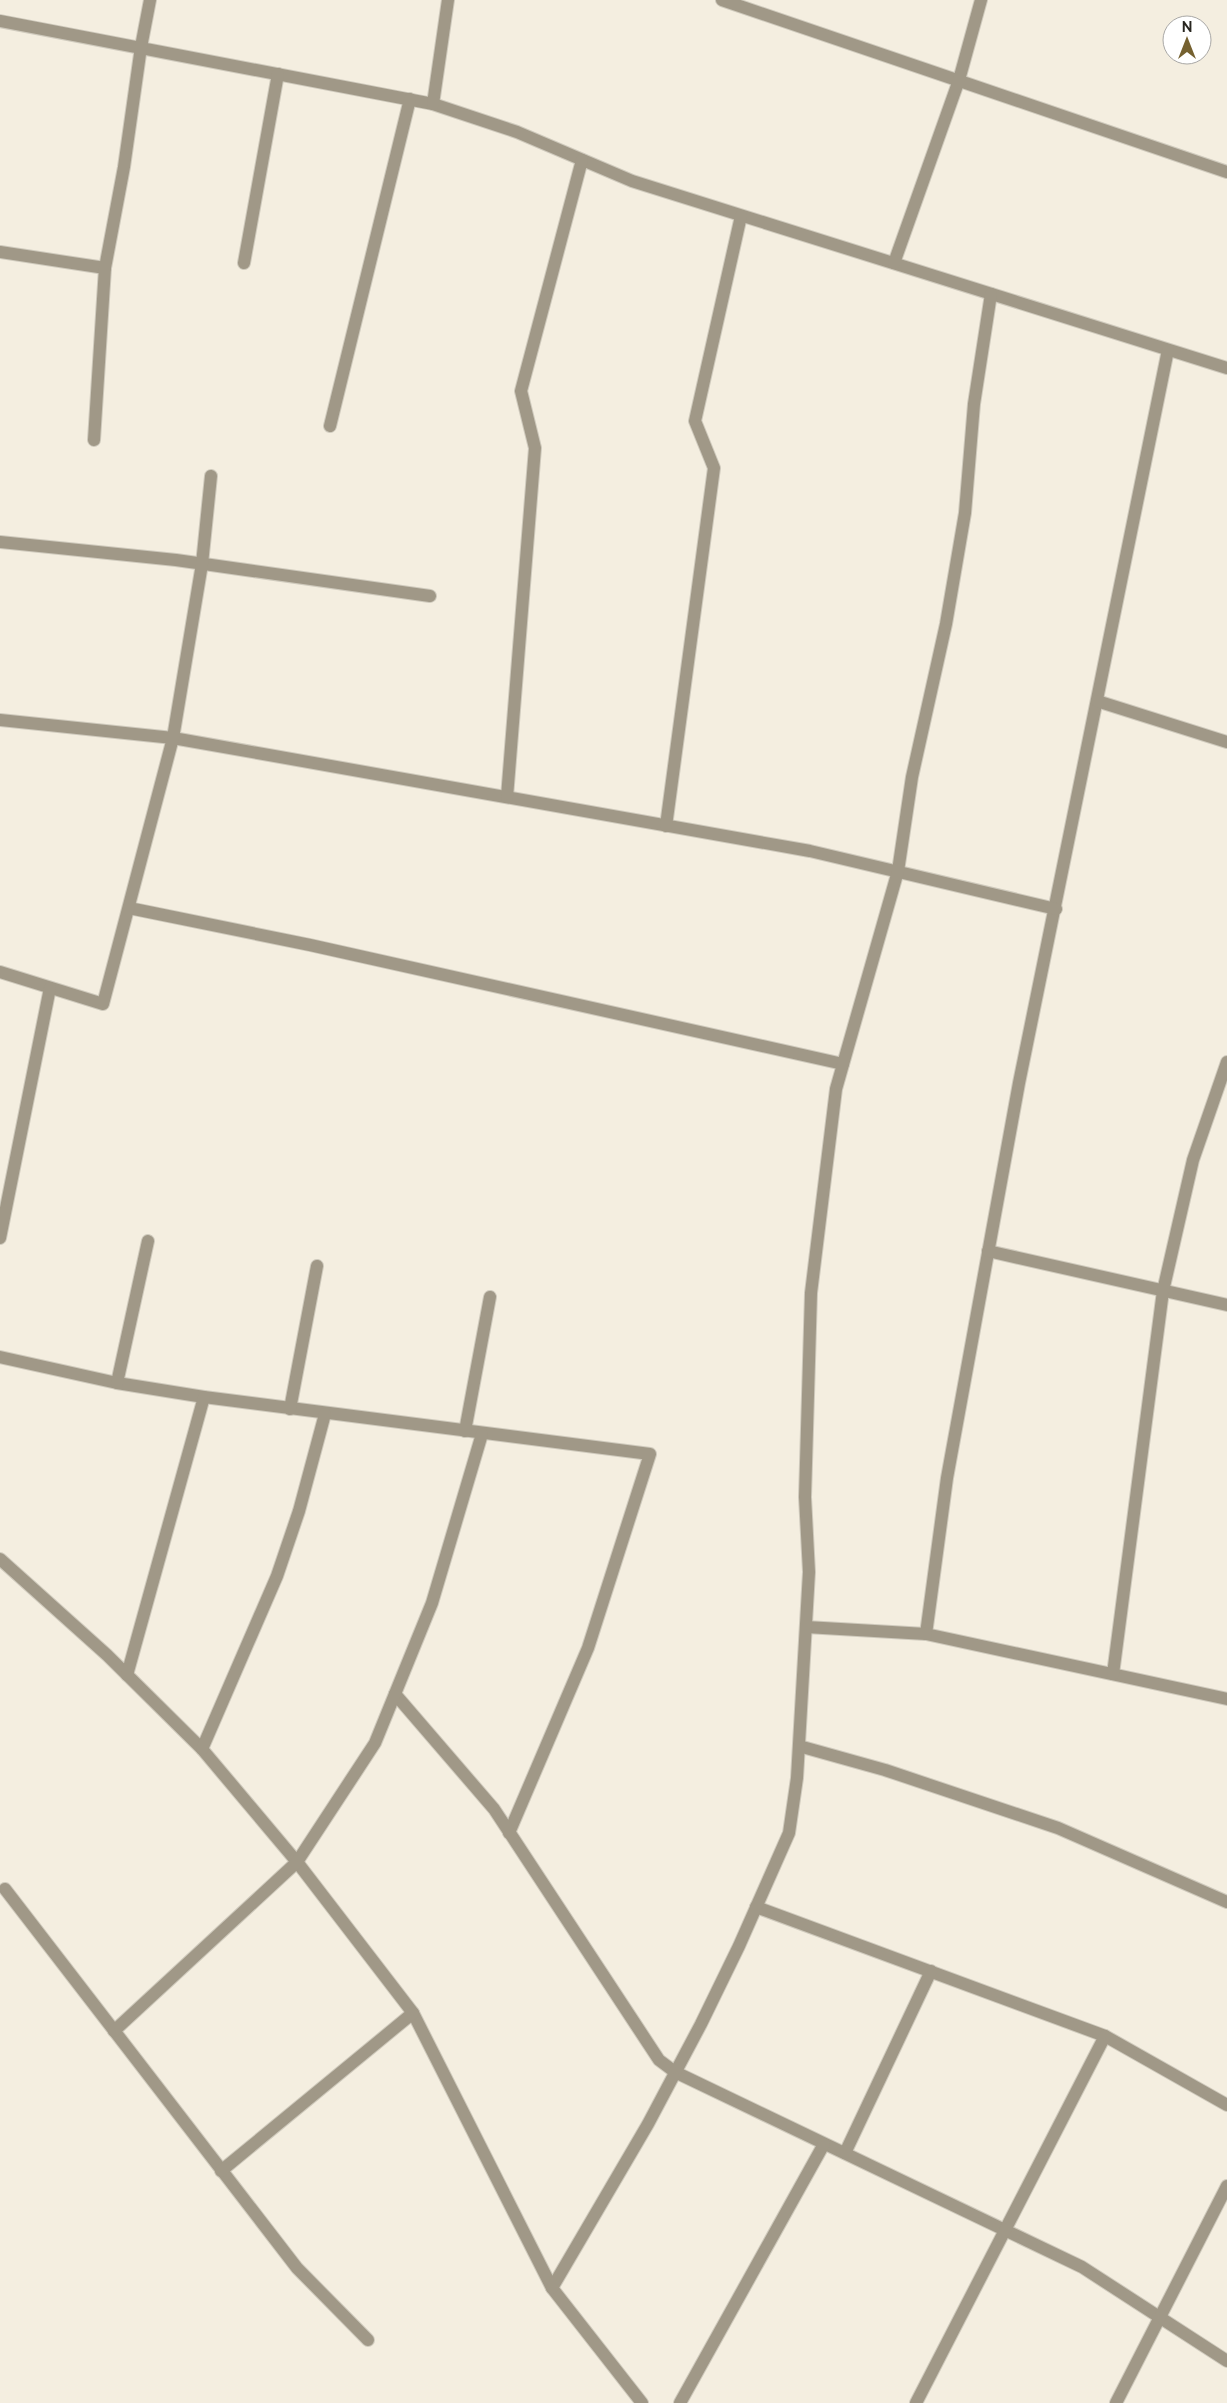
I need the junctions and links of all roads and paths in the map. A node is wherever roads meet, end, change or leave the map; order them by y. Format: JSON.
{"nodes":[{"id":1,"x":150,"y":0,"type":"edge"},
{"id":2,"x":448,"y":0,"type":"edge"},
{"id":3,"x":722,"y":0,"type":"edge"},
{"id":4,"x":981,"y":0,"type":"edge"},
{"id":5,"x":0,"y":21,"type":"edge"},
{"id":6,"x":141,"y":47,"type":"junction"},
{"id":7,"x":278,"y":74,"type":"junction"},
{"id":8,"x":958,"y":80,"type":"junction"},
{"id":9,"x":410,"y":99,"type":"junction"},
{"id":10,"x":433,"y":104,"type":"junction"},
{"id":11,"x":582,"y":160,"type":"junction"},
{"id":12,"x":1227,"y":172,"type":"edge"},
{"id":13,"x":741,"y":216,"type":"junction"},
{"id":14,"x":0,"y":252,"type":"edge"},
{"id":15,"x":244,"y":263,"type":"dead end"},
{"id":16,"x":894,"y":263,"type":"junction"},
{"id":17,"x":104,"y":268,"type":"junction"},
{"id":18,"x":991,"y":294,"type":"junction"},
{"id":19,"x":1168,"y":350,"type":"junction"},
{"id":20,"x":1227,"y":368,"type":"edge"},
{"id":21,"x":330,"y":426,"type":"dead end"},
{"id":22,"x":94,"y":440,"type":"dead end"},
{"id":23,"x":211,"y":476,"type":"dead end"},
{"id":24,"x":0,"y":542,"type":"edge"},
{"id":25,"x":202,"y":564,"type":"junction"},
{"id":26,"x":430,"y":596,"type":"dead end"},
{"id":27,"x":1097,"y":701,"type":"junction"},
{"id":28,"x":0,"y":720,"type":"edge"},
{"id":29,"x":173,"y":738,"type":"junction"},
{"id":30,"x":1227,"y":742,"type":"edge"},
{"id":31,"x":507,"y":797,"type":"junction"},
{"id":32,"x":666,"y":826,"type":"junction"},
{"id":33,"x":898,"y":871,"type":"junction"},
{"id":34,"x":129,"y":908,"type":"junction"},
{"id":35,"x":1056,"y":909,"type":"junction"},
{"id":36,"x":0,"y":972,"type":"edge"},
{"id":37,"x":50,"y":988,"type":"junction"},
{"id":38,"x":1227,"y":1062,"type":"edge"},
{"id":39,"x":843,"y":1064,"type":"junction"},
{"id":40,"x":0,"y":1238,"type":"edge"},
{"id":41,"x":148,"y":1240,"type":"dead end"},
{"id":42,"x":988,"y":1250,"type":"junction"},
{"id":43,"x":317,"y":1266,"type":"dead end"},
{"id":44,"x":1163,"y":1291,"type":"junction"},
{"id":45,"x":490,"y":1297,"type":"dead end"},
{"id":46,"x":1227,"y":1305,"type":"edge"},
{"id":47,"x":0,"y":1358,"type":"edge"},
{"id":48,"x":117,"y":1383,"type":"junction"},
{"id":49,"x":204,"y":1397,"type":"junction"},
{"id":50,"x":290,"y":1409,"type":"junction"},
{"id":51,"x":325,"y":1414,"type":"junction"},
{"id":52,"x":465,"y":1431,"type":"junction"},
{"id":53,"x":482,"y":1434,"type":"junction"},
{"id":54,"x":0,"y":1559,"type":"edge"},
{"id":55,"x":806,"y":1627,"type":"junction"},
{"id":56,"x":926,"y":1634,"type":"junction"},
{"id":57,"x":1112,"y":1674,"type":"junction"},
{"id":58,"x":127,"y":1676,"type":"junction"},
{"id":59,"x":395,"y":1694,"type":"junction"},
{"id":60,"x":1227,"y":1699,"type":"edge"},
{"id":61,"x":799,"y":1746,"type":"junction"},
{"id":62,"x":202,"y":1750,"type":"junction"},
{"id":63,"x":509,"y":1833,"type":"junction"},
{"id":64,"x":297,"y":1862,"type":"junction"},
{"id":65,"x":5,"y":1889,"type":"dead end"},
{"id":66,"x":1227,"y":1902,"type":"edge"},
{"id":67,"x":756,"y":1907,"type":"junction"},
{"id":68,"x":931,"y":1971,"type":"junction"},
{"id":69,"x":412,"y":2013,"type":"junction"},
{"id":70,"x":114,"y":2032,"type":"junction"},
{"id":71,"x":1105,"y":2036,"type":"junction"},
{"id":72,"x":675,"y":2072,"type":"junction"},
{"id":73,"x":1227,"y":2105,"type":"edge"},
{"id":74,"x":824,"y":2144,"type":"junction"},
{"id":75,"x":845,"y":2153,"type":"junction"},
{"id":76,"x":221,"y":2171,"type":"junction"},
{"id":77,"x":1227,"y":2186,"type":"edge"},
{"id":78,"x":1005,"y":2230,"type":"junction"},
{"id":79,"x":552,"y":2288,"type":"junction"},
{"id":80,"x":1159,"y":2317,"type":"junction"},
{"id":81,"x":368,"y":2340,"type":"dead end"},
{"id":82,"x":1227,"y":2361,"type":"edge"},
{"id":83,"x":642,"y":2403,"type":"edge"},
{"id":84,"x":680,"y":2403,"type":"edge"},
{"id":85,"x":916,"y":2403,"type":"edge"},
{"id":86,"x":1116,"y":2403,"type":"edge"}],
"edges":[{"from":1,"to":6,"type":"street"},
{"from":2,"to":10,"type":"street"},
{"from":3,"to":8,"type":"street"},
{"from":4,"to":8,"type":"street"},
{"from":5,"to":6,"type":"street"},
{"from":6,"to":7,"type":"street"},
{"from":6,"to":17,"type":"street"},
{"from":7,"to":9,"type":"street"},
{"from":7,"to":15,"type":"street"},
{"from":8,"to":12,"type":"street"},
{"from":8,"to":16,"type":"street"},
{"from":9,"to":10,"type":"street"},
{"from":9,"to":21,"type":"street"},
{"from":10,"to":11,"type":"street"},
{"from":11,"to":13,"type":"street"},
{"from":11,"to":31,"type":"street"},
{"from":13,"to":16,"type":"street"},
{"from":13,"to":32,"type":"street"},
{"from":14,"to":17,"type":"street"},
{"from":16,"to":18,"type":"street"},
{"from":17,"to":22,"type":"street"},
{"from":18,"to":19,"type":"street"},
{"from":18,"to":33,"type":"street"},
{"from":19,"to":20,"type":"street"},
{"from":19,"to":27,"type":"street"},
{"from":23,"to":25,"type":"street"},
{"from":24,"to":25,"type":"street"},
{"from":25,"to":26,"type":"street"},
{"from":25,"to":29,"type":"street"},
{"from":27,"to":30,"type":"street"},
{"from":27,"to":35,"type":"street"},
{"from":28,"to":29,"type":"street"},
{"from":29,"to":31,"type":"street"},
{"from":29,"to":34,"type":"street"},
{"from":31,"to":32,"type":"street"},
{"from":32,"to":33,"type":"street"},
{"from":33,"to":35,"type":"street"},
{"from":33,"to":39,"type":"street"},
{"from":34,"to":37,"type":"street"},
{"from":34,"to":39,"type":"street"},
{"from":35,"to":42,"type":"street"},
{"from":36,"to":37,"type":"street"},
{"from":37,"to":40,"type":"street"},
{"from":38,"to":44,"type":"street"},
{"from":39,"to":55,"type":"street"},
{"from":41,"to":48,"type":"street"},
{"from":42,"to":44,"type":"street"},
{"from":42,"to":56,"type":"street"},
{"from":43,"to":50,"type":"street"},
{"from":44,"to":46,"type":"street"},
{"from":44,"to":57,"type":"street"},
{"from":45,"to":52,"type":"street"},
{"from":47,"to":48,"type":"street"},
{"from":48,"to":49,"type":"street"},
{"from":49,"to":50,"type":"street"},
{"from":49,"to":58,"type":"street"},
{"from":50,"to":51,"type":"street"},
{"from":51,"to":52,"type":"street"},
{"from":51,"to":62,"type":"street"},
{"from":52,"to":53,"type":"street"},
{"from":53,"to":59,"type":"street"},
{"from":53,"to":63,"type":"street"},
{"from":54,"to":58,"type":"street"},
{"from":55,"to":56,"type":"street"},
{"from":55,"to":61,"type":"street"},
{"from":56,"to":57,"type":"street"},
{"from":57,"to":60,"type":"street"},
{"from":58,"to":62,"type":"street"},
{"from":59,"to":63,"type":"street"},
{"from":59,"to":64,"type":"street"},
{"from":61,"to":66,"type":"street"},
{"from":61,"to":67,"type":"street"},
{"from":62,"to":64,"type":"street"},
{"from":63,"to":72,"type":"street"},
{"from":64,"to":69,"type":"street"},
{"from":64,"to":70,"type":"street"},
{"from":65,"to":70,"type":"street"},
{"from":67,"to":68,"type":"street"},
{"from":67,"to":72,"type":"street"},
{"from":68,"to":71,"type":"street"},
{"from":68,"to":75,"type":"street"},
{"from":69,"to":76,"type":"street"},
{"from":69,"to":79,"type":"street"},
{"from":70,"to":76,"type":"street"},
{"from":71,"to":73,"type":"street"},
{"from":71,"to":78,"type":"street"},
{"from":72,"to":74,"type":"street"},
{"from":72,"to":79,"type":"street"},
{"from":74,"to":75,"type":"street"},
{"from":74,"to":84,"type":"street"},
{"from":75,"to":78,"type":"street"},
{"from":76,"to":81,"type":"street"},
{"from":77,"to":80,"type":"street"},
{"from":78,"to":80,"type":"street"},
{"from":78,"to":85,"type":"street"},
{"from":79,"to":83,"type":"street"},
{"from":80,"to":82,"type":"street"},
{"from":80,"to":86,"type":"street"}]}
